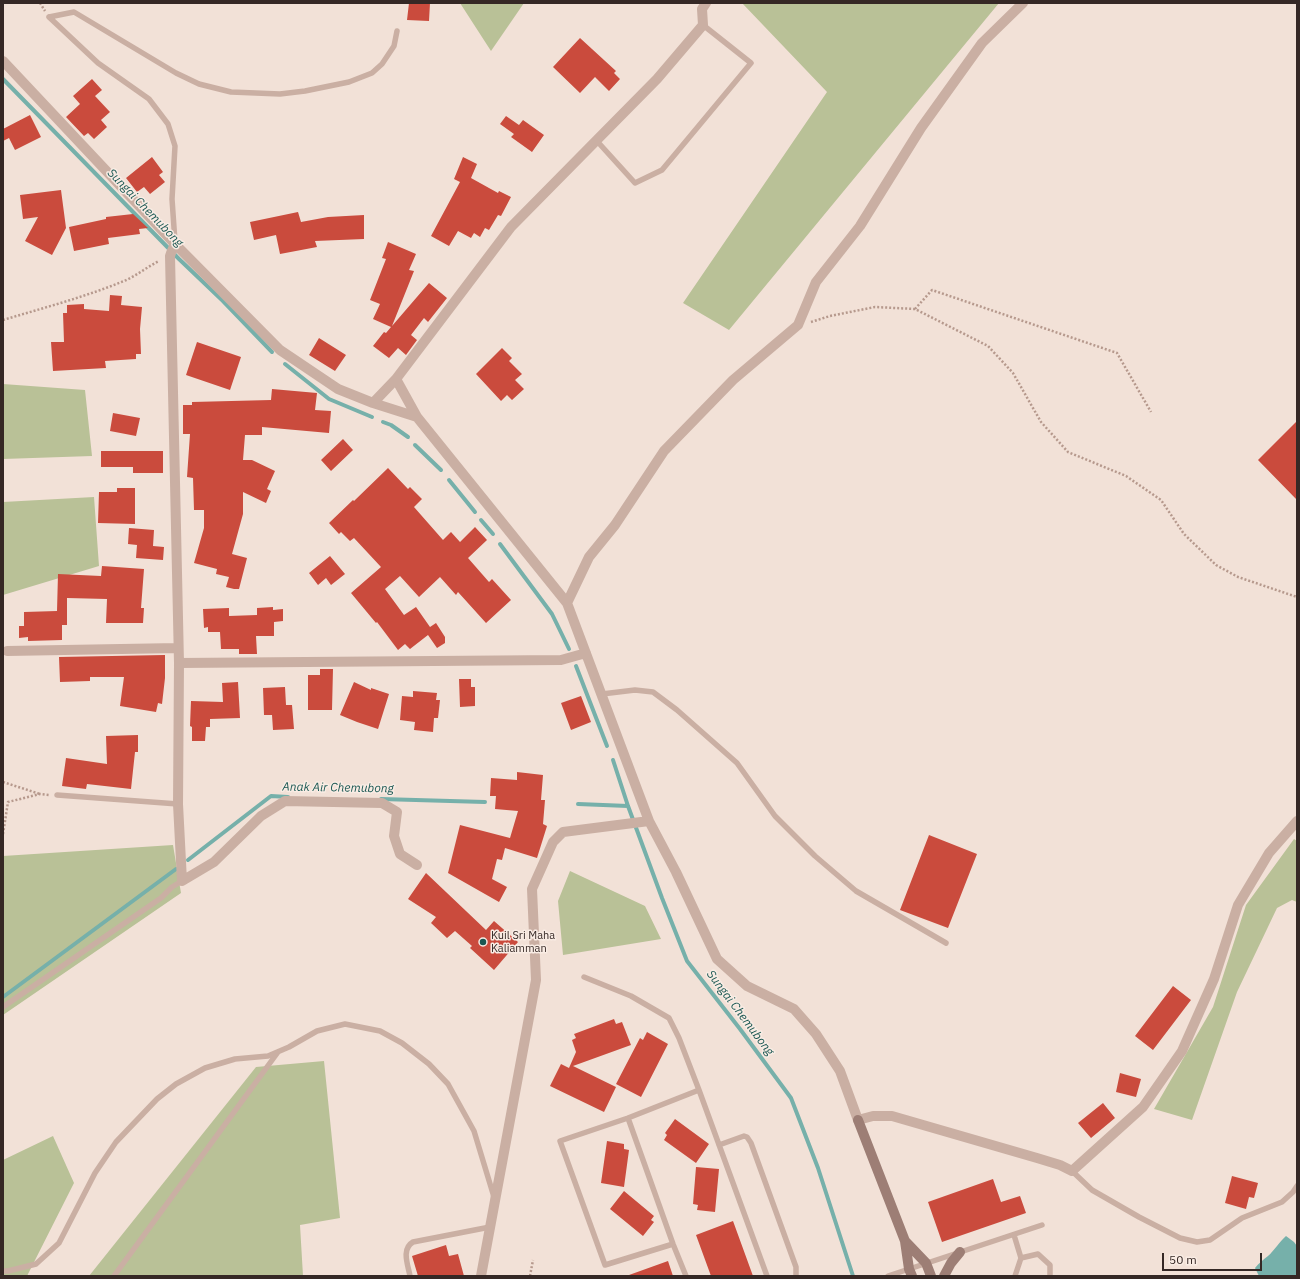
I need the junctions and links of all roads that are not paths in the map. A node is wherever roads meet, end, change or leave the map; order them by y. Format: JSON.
{"nodes":[{"id":1,"x":706,"y":3,"type":"edge"},
{"id":2,"x":1023,"y":3,"type":"edge"},
{"id":3,"x":703,"y":25,"type":"junction"},
{"id":4,"x":397,"y":31,"type":"dead end"},
{"id":5,"x":3,"y":61,"type":"edge"},
{"id":6,"x":596,"y":140,"type":"junction"},
{"id":7,"x":173,"y":250,"type":"junction"},
{"id":8,"x":396,"y":379,"type":"junction"},
{"id":9,"x":373,"y":403,"type":"junction"},
{"id":10,"x":417,"y":417,"type":"junction"},
{"id":11,"x":567,"y":603,"type":"junction"},
{"id":12,"x":178,"y":648,"type":"junction"},
{"id":13,"x":7,"y":651,"type":"dead end"},
{"id":14,"x":586,"y":653,"type":"junction"},
{"id":15,"x":179,"y":663,"type":"junction"},
{"id":16,"x":602,"y":694,"type":"junction"},
{"id":17,"x":57,"y":795,"type":"road end"},
{"id":18,"x":178,"y":804,"type":"junction"},
{"id":19,"x":647,"y":821,"type":"junction"},
{"id":20,"x":1297,"y":821,"type":"edge"},
{"id":21,"x":417,"y":864,"type":"dead end"},
{"id":22,"x":182,"y":881,"type":"junction"},
{"id":23,"x":946,"y":943,"type":"dead end"},
{"id":24,"x":584,"y":977,"type":"dead end"},
{"id":25,"x":3,"y":1007,"type":"edge"},
{"id":26,"x":278,"y":1051,"type":"junction"},
{"id":27,"x":699,"y":1090,"type":"junction"},
{"id":28,"x":628,"y":1118,"type":"junction"},
{"id":29,"x":858,"y":1120,"type":"junction"},
{"id":30,"x":719,"y":1145,"type":"junction"},
{"id":31,"x":1072,"y":1171,"type":"junction"},
{"id":32,"x":1297,"y":1186,"type":"edge"},
{"id":33,"x":495,"y":1202,"type":"junction"},
{"id":34,"x":1042,"y":1225,"type":"dead end"},
{"id":35,"x":490,"y":1227,"type":"junction"},
{"id":36,"x":1014,"y":1235,"type":"junction"},
{"id":37,"x":905,"y":1241,"type":"junction"},
{"id":38,"x":673,"y":1244,"type":"junction"},
{"id":39,"x":960,"y":1252,"type":"junction"},
{"id":40,"x":1021,"y":1258,"type":"junction"},
{"id":41,"x":926,"y":1263,"type":"junction"},
{"id":42,"x":3,"y":1271,"type":"edge"},
{"id":43,"x":908,"y":1272,"type":"edge"},
{"id":44,"x":114,"y":1276,"type":"edge"},
{"id":45,"x":410,"y":1276,"type":"edge"},
{"id":46,"x":481,"y":1276,"type":"edge"},
{"id":47,"x":686,"y":1276,"type":"edge"},
{"id":48,"x":767,"y":1276,"type":"edge"},
{"id":49,"x":796,"y":1276,"type":"edge"},
{"id":50,"x":888,"y":1276,"type":"edge"},
{"id":51,"x":931,"y":1276,"type":"edge"},
{"id":52,"x":944,"y":1276,"type":"edge"},
{"id":53,"x":1015,"y":1276,"type":"edge"},
{"id":54,"x":1050,"y":1276,"type":"edge"}],
"edges":[{"from":1,"to":3,"type":"street"},
{"from":2,"to":11,"type":"street"},
{"from":3,"to":6,"type":"street"},
{"from":3,"to":6,"type":"lane"},
{"from":4,"to":7,"type":"lane"},
{"from":5,"to":7,"type":"street"},
{"from":6,"to":8,"type":"street"},
{"from":7,"to":9,"type":"street"},
{"from":7,"to":12,"type":"street"},
{"from":8,"to":9,"type":"street"},
{"from":8,"to":10,"type":"street"},
{"from":9,"to":10,"type":"street"},
{"from":10,"to":11,"type":"street"},
{"from":11,"to":14,"type":"street"},
{"from":12,"to":13,"type":"street"},
{"from":12,"to":15,"type":"street"},
{"from":14,"to":15,"type":"street"},
{"from":14,"to":16,"type":"street"},
{"from":15,"to":18,"type":"street"},
{"from":16,"to":19,"type":"street"},
{"from":16,"to":23,"type":"lane"},
{"from":17,"to":18,"type":"lane"},
{"from":18,"to":22,"type":"street"},
{"from":19,"to":29,"type":"street"},
{"from":19,"to":33,"type":"street"},
{"from":20,"to":31,"type":"street"},
{"from":21,"to":22,"type":"street"},
{"from":22,"to":25,"type":"lane"},
{"from":24,"to":27,"type":"lane"},
{"from":26,"to":33,"type":"lane"},
{"from":26,"to":42,"type":"lane"},
{"from":26,"to":44,"type":"lane"},
{"from":27,"to":28,"type":"lane"},
{"from":27,"to":30,"type":"lane"},
{"from":28,"to":38,"type":"lane"},
{"from":28,"to":38,"type":"lane"},
{"from":29,"to":31,"type":"street"},
{"from":29,"to":37,"type":"main road"},
{"from":30,"to":48,"type":"lane"},
{"from":30,"to":49,"type":"lane"},
{"from":31,"to":32,"type":"lane"},
{"from":33,"to":35,"type":"street"},
{"from":34,"to":36,"type":"lane"},
{"from":35,"to":45,"type":"lane"},
{"from":35,"to":46,"type":"street"},
{"from":36,"to":39,"type":"lane"},
{"from":36,"to":40,"type":"lane"},
{"from":37,"to":41,"type":"main road"},
{"from":37,"to":43,"type":"main road"},
{"from":38,"to":47,"type":"lane"},
{"from":39,"to":41,"type":"lane"},
{"from":39,"to":52,"type":"main road"},
{"from":40,"to":53,"type":"lane"},
{"from":40,"to":54,"type":"lane"},
{"from":41,"to":43,"type":"lane"},
{"from":41,"to":51,"type":"main road"},
{"from":43,"to":50,"type":"lane"}]}
